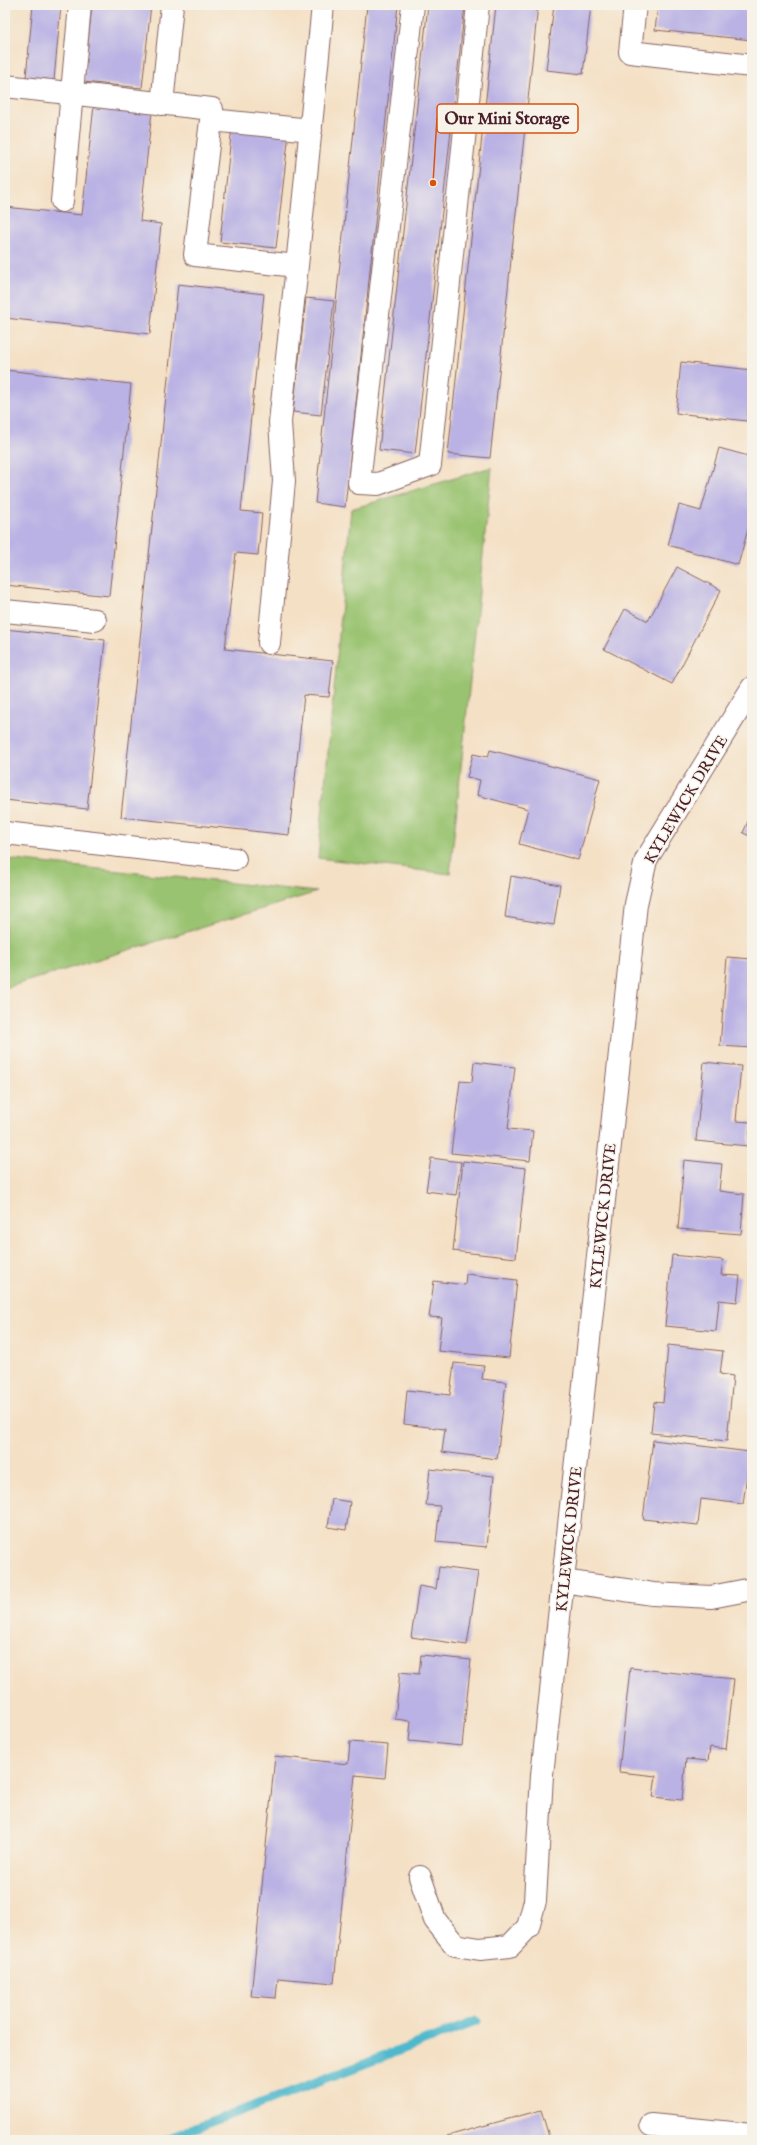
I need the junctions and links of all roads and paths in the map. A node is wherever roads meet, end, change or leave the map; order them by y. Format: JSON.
{"nodes":[{"id":1,"x":80,"y":5,"type":"edge"},
{"id":2,"x":172,"y":5,"type":"edge"},
{"id":3,"x":323,"y":5,"type":"edge"},
{"id":4,"x":413,"y":5,"type":"edge"},
{"id":5,"x":478,"y":5,"type":"edge"},
{"id":6,"x":635,"y":5,"type":"edge"},
{"id":7,"x":752,"y":66,"type":"edge"},
{"id":8,"x":5,"y":86,"type":"edge"},
{"id":9,"x":73,"y":93,"type":"junction"},
{"id":10,"x":162,"y":104,"type":"junction"},
{"id":11,"x":211,"y":120,"type":"junction"},
{"id":12,"x":311,"y":130,"type":"junction"},
{"id":13,"x":62,"y":202,"type":"dead end"},
{"id":14,"x":297,"y":266,"type":"junction"},
{"id":15,"x":5,"y":611,"type":"edge"},
{"id":16,"x":96,"y":620,"type":"dead end"},
{"id":17,"x":269,"y":643,"type":"dead end"},
{"id":18,"x":752,"y":688,"type":"edge"},
{"id":19,"x":5,"y":833,"type":"edge"},
{"id":20,"x":235,"y":859,"type":"dead end"},
{"id":21,"x":563,"y":1581,"type":"junction"},
{"id":22,"x":752,"y":1589,"type":"edge"},
{"id":23,"x":420,"y":1877,"type":"dead end"},
{"id":24,"x":651,"y":2125,"type":"dead end"},
{"id":25,"x":752,"y":2135,"type":"edge"}],
"edges":[{"from":1,"to":9,"type":"street"},
{"from":2,"to":10,"type":"street"},
{"from":3,"to":12,"type":"street"},
{"from":4,"to":5,"type":"street"},
{"from":6,"to":7,"type":"street"},
{"from":8,"to":9,"type":"street"},
{"from":9,"to":10,"type":"street"},
{"from":9,"to":13,"type":"street"},
{"from":10,"to":11,"type":"street"},
{"from":11,"to":12,"type":"street"},
{"from":11,"to":14,"type":"street"},
{"from":12,"to":14,"type":"street"},
{"from":14,"to":17,"type":"street"},
{"from":15,"to":16,"type":"street"},
{"from":18,"to":21,"type":"street","name":"KYLEWICK DRIVE"},
{"from":19,"to":20,"type":"street"},
{"from":21,"to":22,"type":"street"},
{"from":21,"to":23,"type":"street","name":"KYLEWICK DRIVE"},
{"from":24,"to":25,"type":"street"}]}
